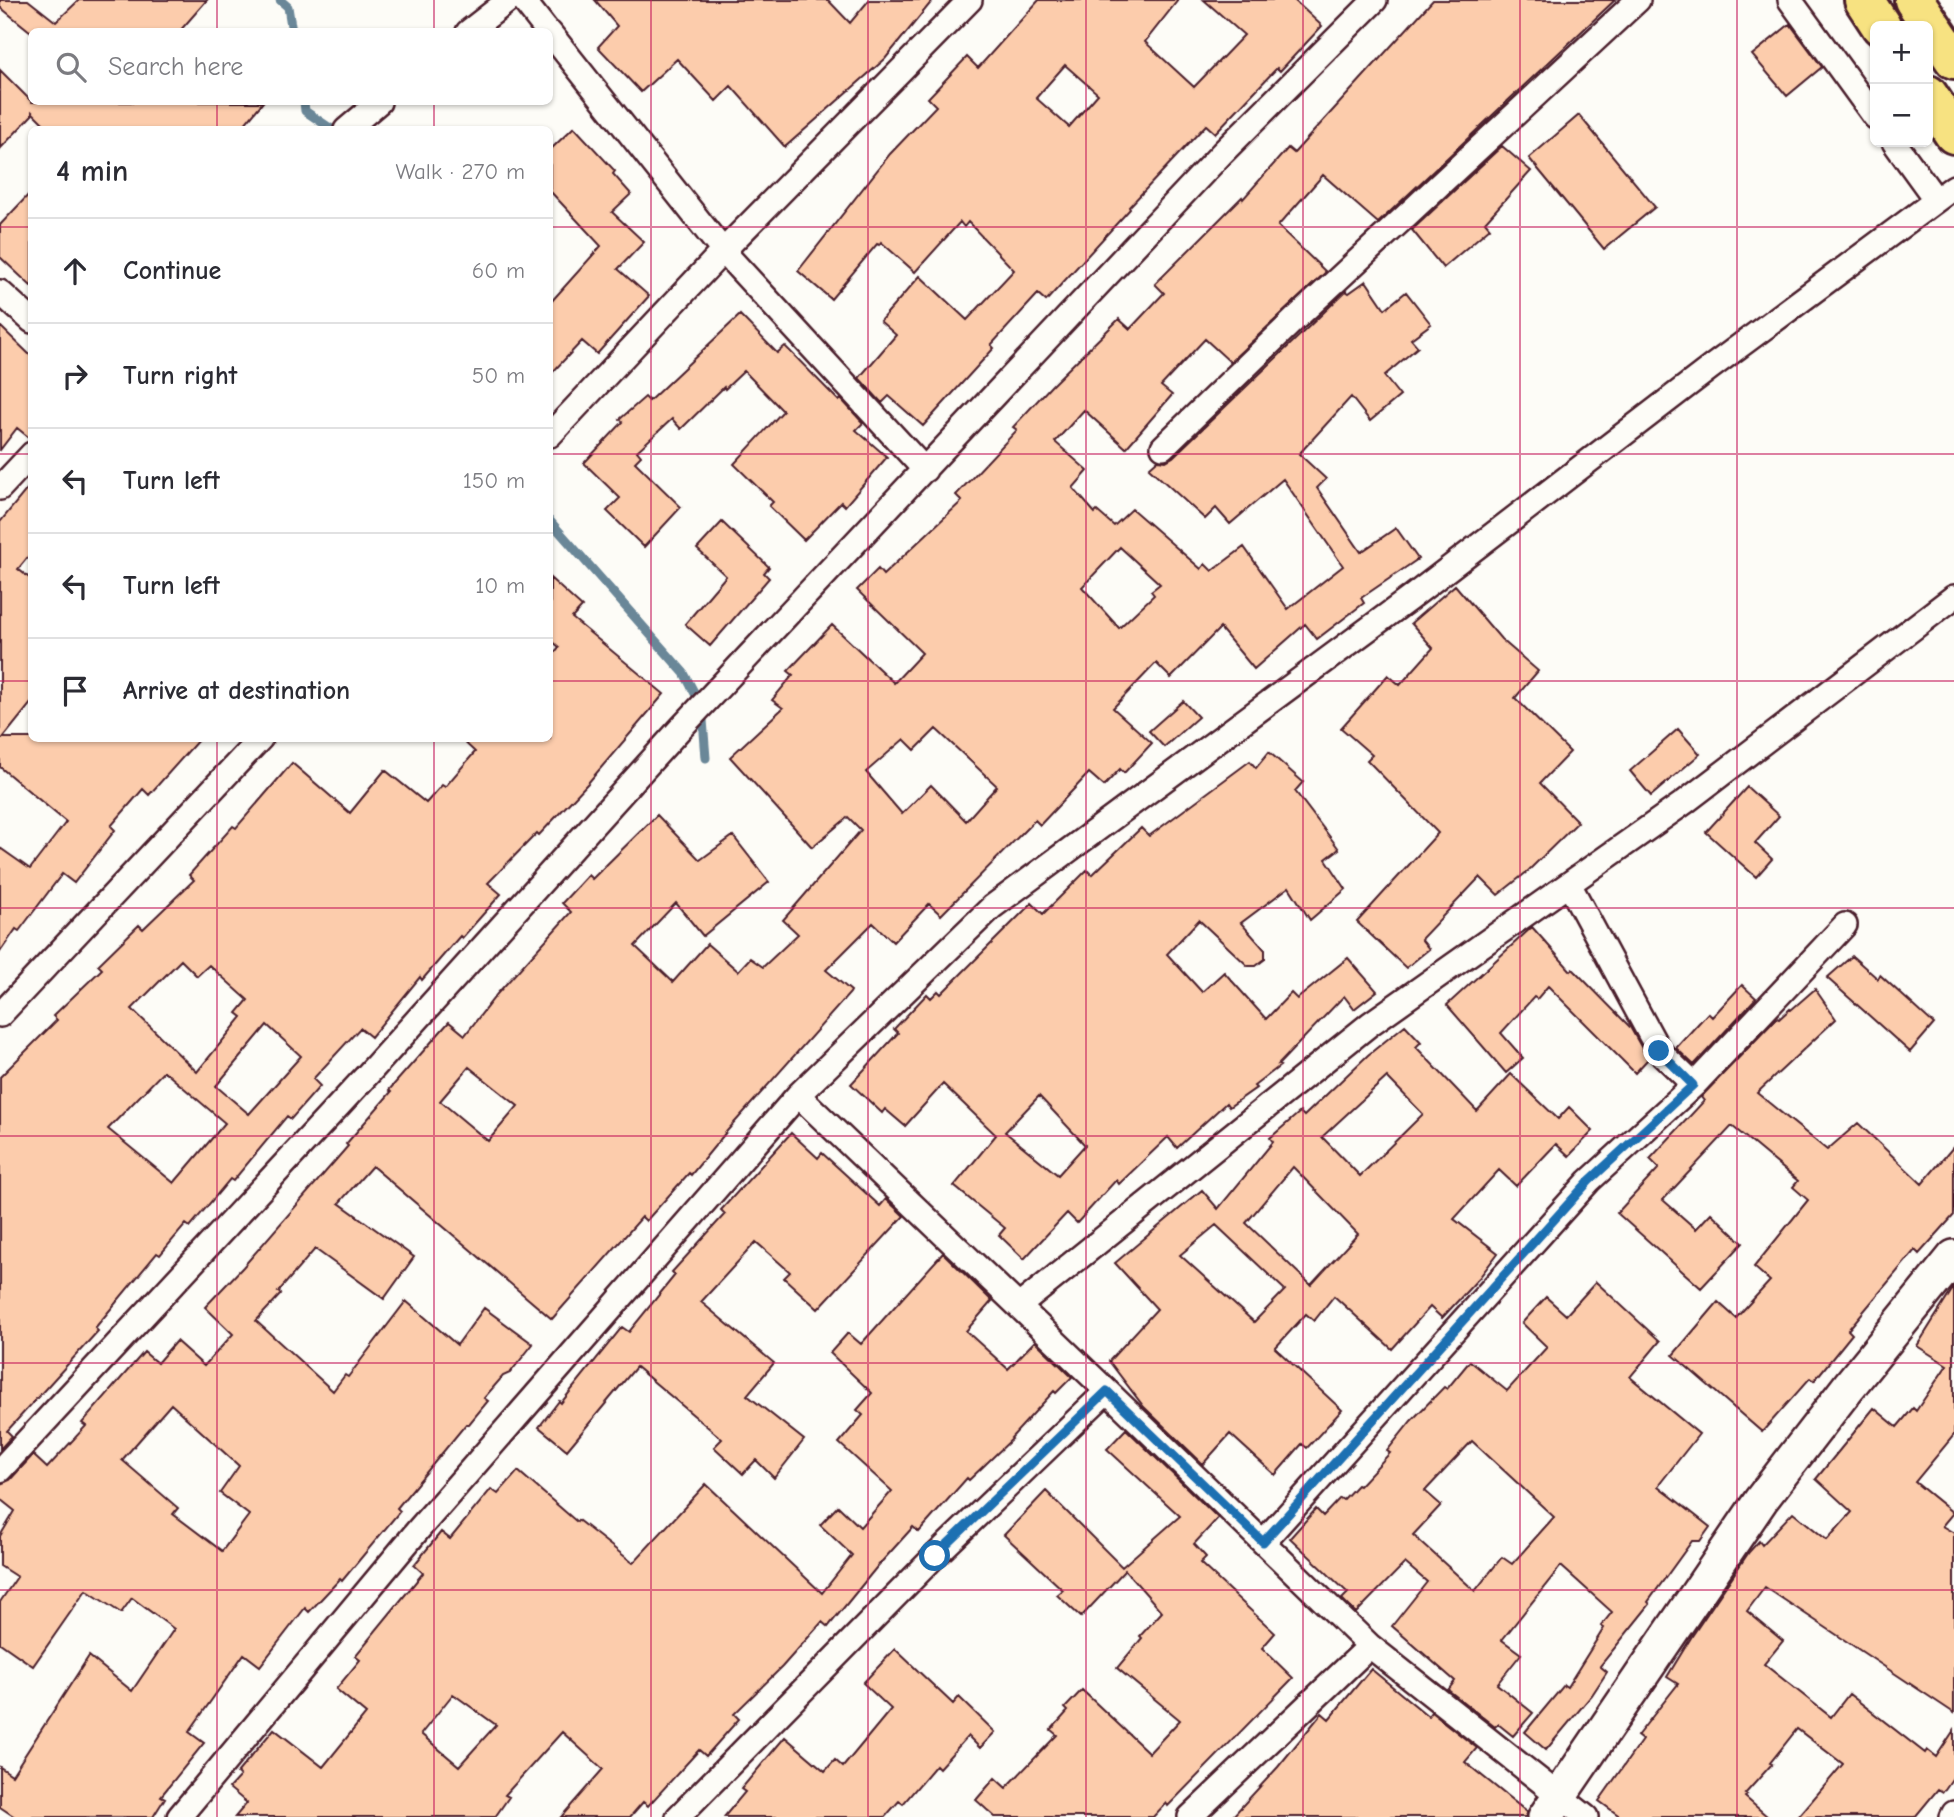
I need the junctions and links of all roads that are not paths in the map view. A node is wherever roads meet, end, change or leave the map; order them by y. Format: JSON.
{"nodes":[{"id":1,"x":509,"y":0,"type":"edge"},
{"id":2,"x":523,"y":0,"type":"edge"},
{"id":3,"x":970,"y":0,"type":"edge"},
{"id":4,"x":1376,"y":0,"type":"edge"},
{"id":5,"x":1638,"y":0,"type":"edge"},
{"id":6,"x":1790,"y":0,"type":"edge"},
{"id":7,"x":1864,"y":0,"type":"edge"},
{"id":8,"x":1914,"y":0,"type":"edge"},
{"id":9,"x":1878,"y":21,"type":"edge"},
{"id":10,"x":473,"y":28,"type":"edge"},
{"id":11,"x":546,"y":28,"type":"edge"},
{"id":12,"x":553,"y":37,"type":"edge"},
{"id":13,"x":1954,"y":60,"type":"edge"},
{"id":14,"x":1933,"y":102,"type":"edge"},
{"id":15,"x":375,"y":105,"type":"edge"},
{"id":16,"x":1870,"y":110,"type":"edge"},
{"id":17,"x":351,"y":126,"type":"edge"},
{"id":18,"x":1954,"y":134,"type":"edge"},
{"id":19,"x":1899,"y":147,"type":"edge"},
{"id":20,"x":1945,"y":194,"type":"edge"},
{"id":21,"x":723,"y":250,"type":"junction"},
{"id":22,"x":0,"y":292,"type":"edge"},
{"id":23,"x":28,"y":317,"type":"edge"},
{"id":24,"x":553,"y":432,"type":"edge"},
{"id":25,"x":1163,"y":447,"type":"dead end"},
{"id":26,"x":28,"y":458,"type":"edge"},
{"id":27,"x":925,"y":470,"type":"junction"},
{"id":28,"x":0,"y":488,"type":"edge"},
{"id":29,"x":1954,"y":597,"type":"edge"},
{"id":30,"x":257,"y":742,"type":"edge"},
{"id":31,"x":1569,"y":884,"type":"junction"},
{"id":32,"x":1845,"y":925,"type":"dead end"},
{"id":33,"x":0,"y":1015,"type":"edge"},
{"id":34,"x":1693,"y":1085,"type":"junction"},
{"id":35,"x":798,"y":1095,"type":"junction"},
{"id":36,"x":1954,"y":1257,"type":"edge"},
{"id":37,"x":1018,"y":1306,"type":"junction"},
{"id":38,"x":1107,"y":1391,"type":"junction"},
{"id":39,"x":0,"y":1470,"type":"edge"},
{"id":40,"x":1263,"y":1542,"type":"junction"},
{"id":41,"x":1370,"y":1646,"type":"junction"},
{"id":42,"x":1552,"y":1806,"type":"edge"},
{"id":43,"x":179,"y":1817,"type":"edge"},
{"id":44,"x":678,"y":1817,"type":"edge"},
{"id":45,"x":1190,"y":1817,"type":"edge"},
{"id":46,"x":1586,"y":1817,"type":"edge"}],
"edges":[{"from":1,"to":10,"type":"street"},
{"from":2,"to":11,"type":"street"},
{"from":3,"to":21,"type":"street"},
{"from":4,"to":27,"type":"street"},
{"from":5,"to":25,"type":"street"},
{"from":6,"to":16,"type":"street"},
{"from":7,"to":9,"type":"highway"},
{"from":8,"to":13,"type":"highway"},
{"from":12,"to":21,"type":"street"},
{"from":14,"to":18,"type":"highway"},
{"from":15,"to":17,"type":"street"},
{"from":19,"to":20,"type":"street"},
{"from":20,"to":35,"type":"street"},
{"from":21,"to":24,"type":"street"},
{"from":21,"to":27,"type":"street"},
{"from":22,"to":23,"type":"street"},
{"from":26,"to":28,"type":"street"},
{"from":27,"to":39,"type":"street"},
{"from":29,"to":31,"type":"street"},
{"from":30,"to":33,"type":"street"},
{"from":31,"to":34,"type":"street"},
{"from":31,"to":37,"type":"street"},
{"from":32,"to":34,"type":"street"},
{"from":34,"to":40,"type":"street"},
{"from":35,"to":37,"type":"street"},
{"from":35,"to":43,"type":"street"},
{"from":36,"to":42,"type":"main road"},
{"from":37,"to":38,"type":"street"},
{"from":38,"to":40,"type":"street"},
{"from":38,"to":44,"type":"street"},
{"from":40,"to":41,"type":"street"},
{"from":41,"to":42,"type":"street"},
{"from":41,"to":45,"type":"street"},
{"from":42,"to":46,"type":"street"}]}
